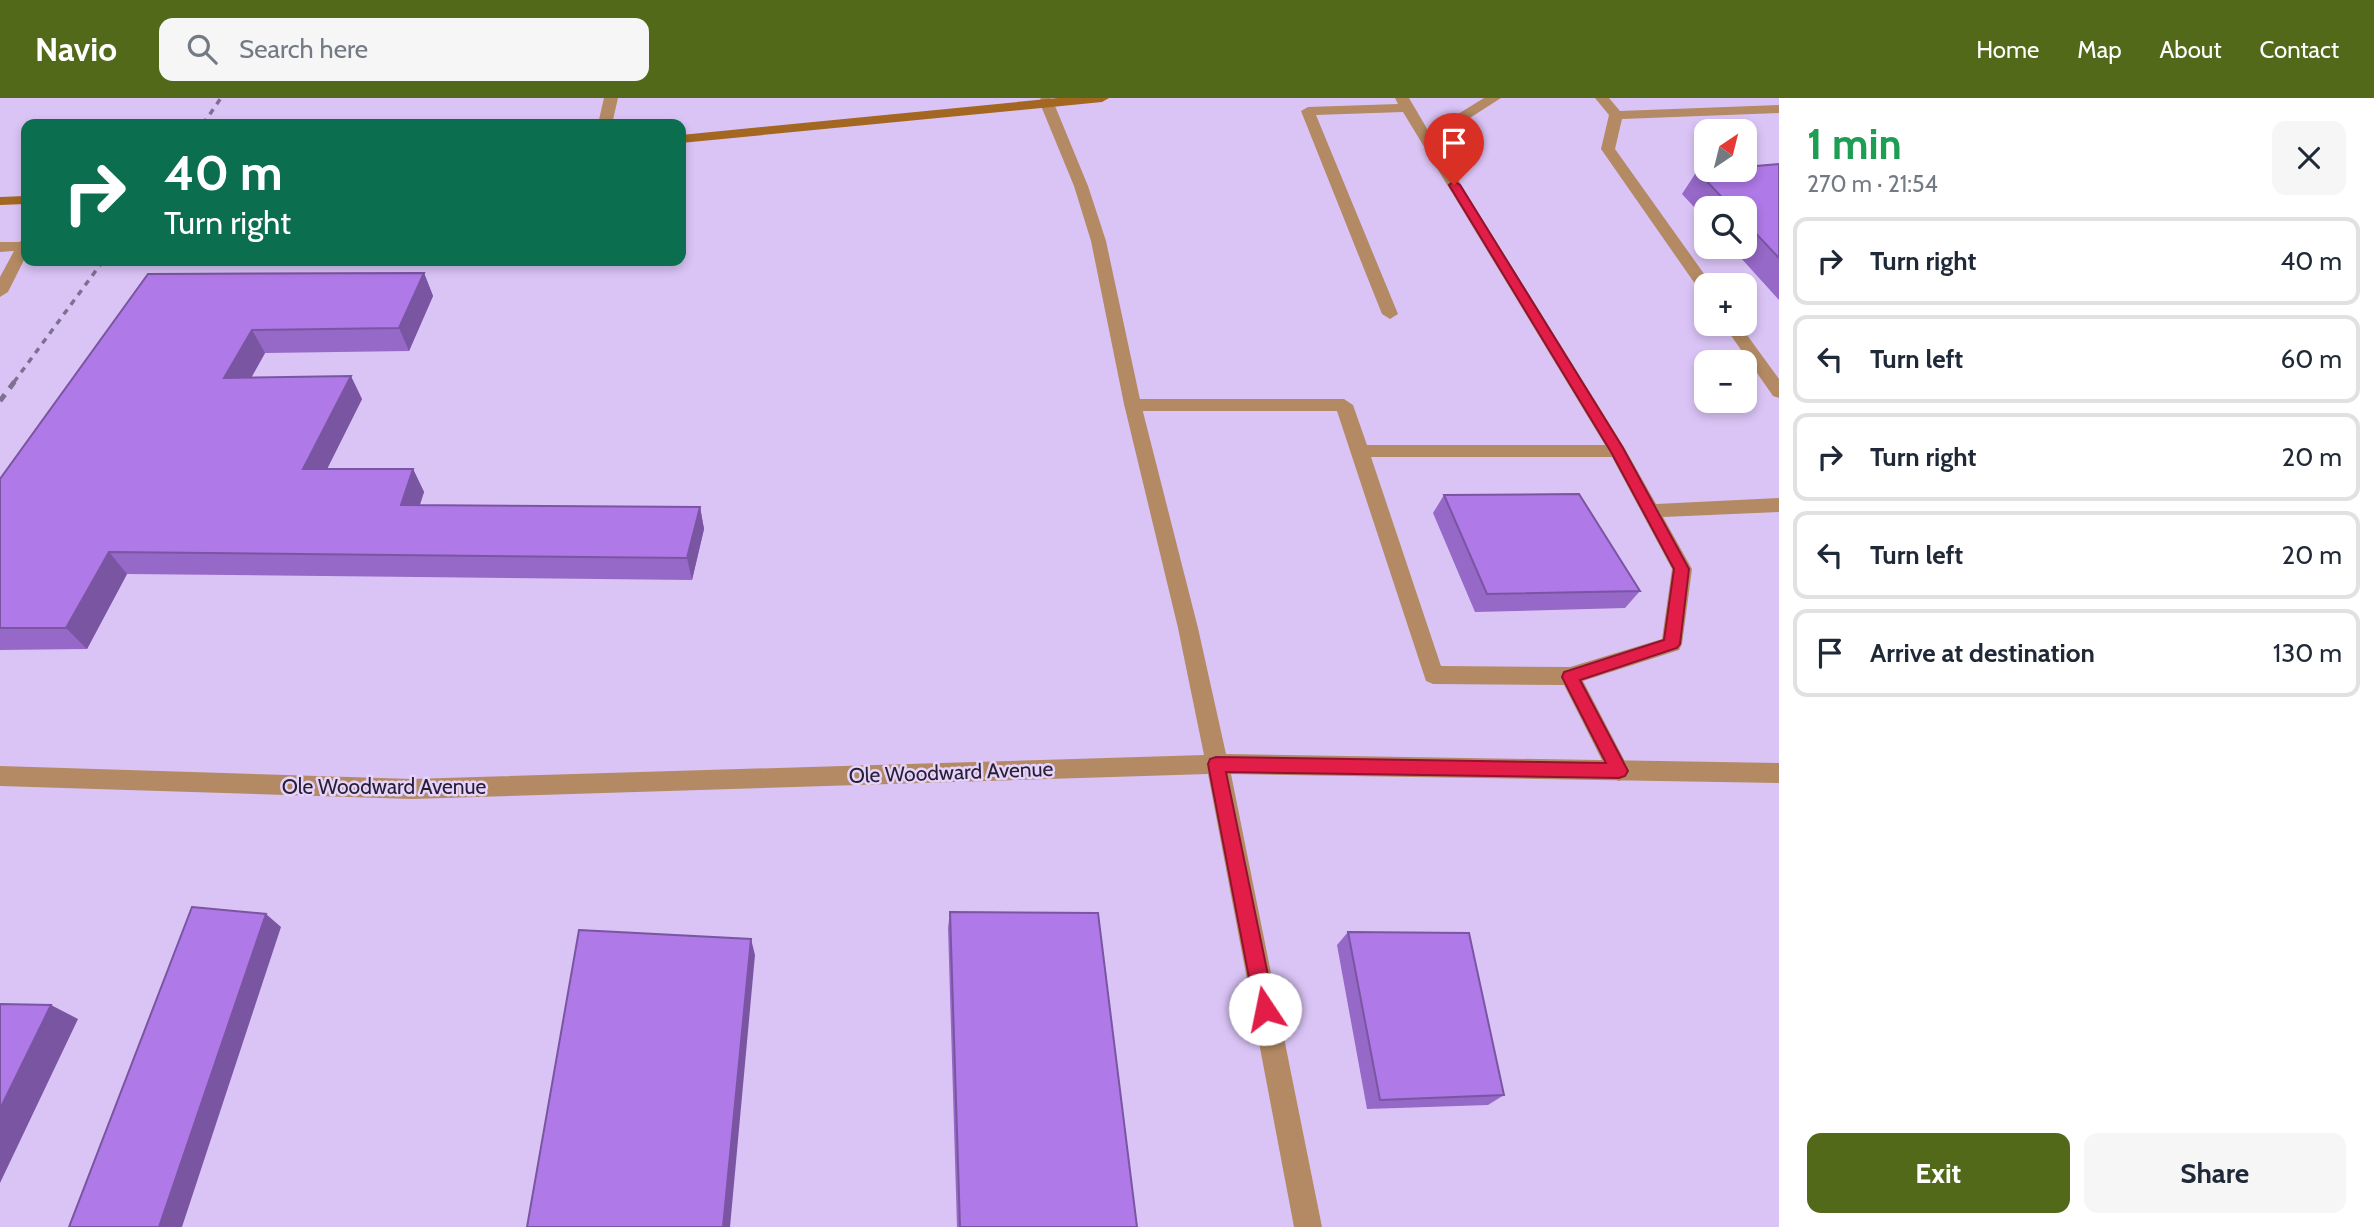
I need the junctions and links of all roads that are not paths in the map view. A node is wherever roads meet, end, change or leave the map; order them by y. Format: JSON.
{"nodes":[{"id":1,"x":611,"y":98,"type":"edge"},
{"id":2,"x":1102,"y":98,"type":"edge"},
{"id":3,"x":1494,"y":98,"type":"edge"},
{"id":4,"x":1602,"y":98,"type":"edge"},
{"id":5,"x":1046,"y":101,"type":"junction"},
{"id":6,"x":1404,"y":103,"type":"edge"},
{"id":7,"x":1779,"y":108,"type":"edge"},
{"id":8,"x":1616,"y":115,"type":"junction"},
{"id":9,"x":606,"y":119,"type":"edge"},
{"id":10,"x":686,"y":138,"type":"edge"},
{"id":11,"x":1427,"y":140,"type":"junction"},
{"id":12,"x":21,"y":200,"type":"edge"},
{"id":13,"x":0,"y":201,"type":"edge"},
{"id":14,"x":21,"y":244,"type":"edge"},
{"id":15,"x":0,"y":247,"type":"edge"},
{"id":16,"x":21,"y":252,"type":"edge"},
{"id":17,"x":1695,"y":273,"type":"edge"},
{"id":18,"x":0,"y":292,"type":"edge"},
{"id":19,"x":1390,"y":314,"type":"dead end"},
{"id":20,"x":1740,"y":336,"type":"edge"},
{"id":21,"x":1779,"y":391,"type":"edge"},
{"id":22,"x":1133,"y":405,"type":"junction"},
{"id":23,"x":1360,"y":451,"type":"junction"},
{"id":24,"x":1618,"y":452,"type":"junction"},
{"id":25,"x":1776,"y":510,"type":"edge"},
{"id":26,"x":1650,"y":511,"type":"junction"},
{"id":27,"x":1570,"y":677,"type":"junction"},
{"id":28,"x":1216,"y":764,"type":"junction"},
{"id":29,"x":1619,"y":771,"type":"junction"},
{"id":30,"x":1779,"y":773,"type":"edge"},
{"id":31,"x":0,"y":776,"type":"edge"},
{"id":32,"x":1308,"y":1227,"type":"edge"}],
"edges":[{"from":1,"to":9,"type":"street"},
{"from":2,"to":5,"type":"street"},
{"from":3,"to":11,"type":"street"},
{"from":4,"to":8,"type":"street"},
{"from":5,"to":10,"type":"street"},
{"from":5,"to":22,"type":"street"},
{"from":6,"to":11,"type":"street"},
{"from":6,"to":19,"type":"street"},
{"from":7,"to":8,"type":"street"},
{"from":8,"to":17,"type":"street"},
{"from":11,"to":24,"type":"street"},
{"from":12,"to":13,"type":"street"},
{"from":14,"to":15,"type":"street"},
{"from":16,"to":18,"type":"street"},
{"from":20,"to":21,"type":"street"},
{"from":22,"to":23,"type":"street"},
{"from":22,"to":28,"type":"street"},
{"from":23,"to":24,"type":"street"},
{"from":23,"to":27,"type":"street"},
{"from":24,"to":26,"type":"street"},
{"from":25,"to":26,"type":"street"},
{"from":26,"to":27,"type":"street"},
{"from":27,"to":29,"type":"street"},
{"from":28,"to":29,"type":"street","name":"Ole Woodward Avenue"},
{"from":28,"to":31,"type":"street","name":"Ole Woodward Avenue"},
{"from":28,"to":32,"type":"street"},
{"from":29,"to":30,"type":"street","name":"Ole Woodward Avenue"}]}
